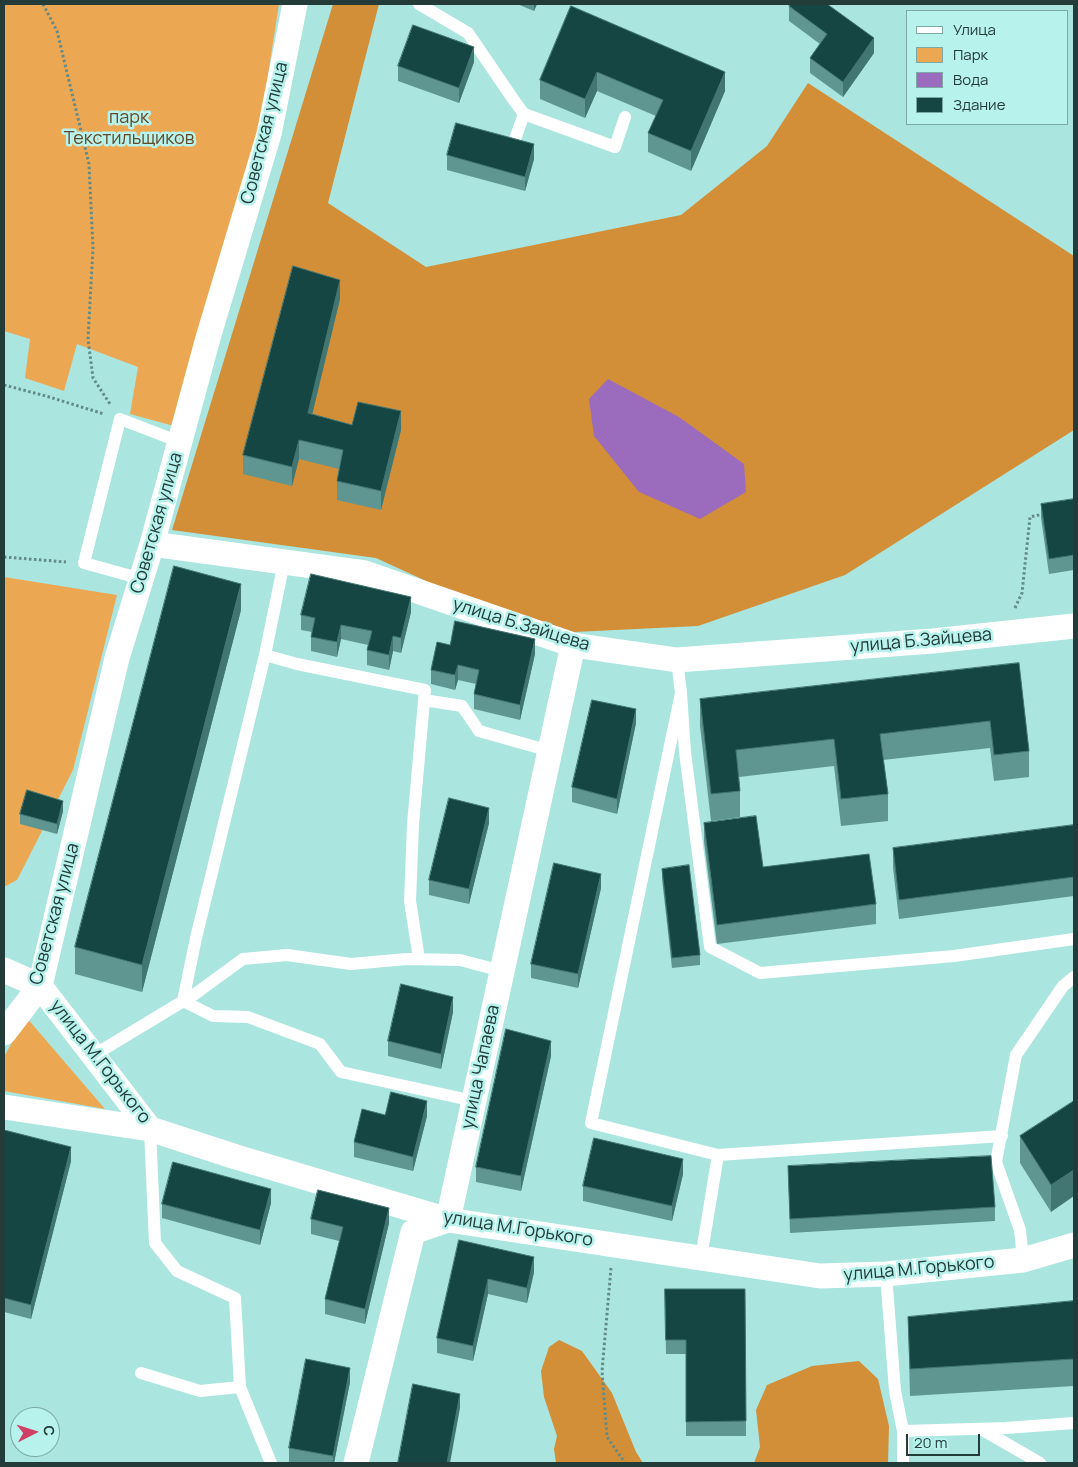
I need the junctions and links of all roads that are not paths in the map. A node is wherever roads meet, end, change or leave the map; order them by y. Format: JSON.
{"nodes":[{"id":1,"x":295,"y":4,"type":"edge"},
{"id":2,"x":419,"y":4,"type":"edge"},
{"id":3,"x":524,"y":114,"type":"junction"},
{"id":4,"x":625,"y":117,"type":"dead end"},
{"id":5,"x":515,"y":139,"type":"edge"},
{"id":6,"x":180,"y":442,"type":"junction"},
{"id":7,"x":152,"y":544,"type":"junction"},
{"id":8,"x":284,"y":562,"type":"junction"},
{"id":9,"x":142,"y":580,"type":"junction"},
{"id":10,"x":1074,"y":626,"type":"edge"},
{"id":11,"x":573,"y":645,"type":"junction"},
{"id":12,"x":265,"y":655,"type":"junction"},
{"id":13,"x":677,"y":660,"type":"junction"},
{"id":14,"x":681,"y":693,"type":"junction"},
{"id":15,"x":424,"y":700,"type":"junction"},
{"id":16,"x":550,"y":751,"type":"junction"},
{"id":17,"x":1074,"y":939,"type":"edge"},
{"id":18,"x":419,"y":959,"type":"junction"},
{"id":19,"x":4,"y":970,"type":"edge"},
{"id":20,"x":502,"y":971,"type":"junction"},
{"id":21,"x":1074,"y":977,"type":"edge"},
{"id":22,"x":40,"y":986,"type":"junction"},
{"id":23,"x":183,"y":1001,"type":"junction"},
{"id":24,"x":4,"y":1033,"type":"edge"},
{"id":25,"x":94,"y":1055,"type":"junction"},
{"id":26,"x":474,"y":1100,"type":"junction"},
{"id":27,"x":4,"y":1107,"type":"edge"},
{"id":28,"x":150,"y":1129,"type":"junction"},
{"id":29,"x":1002,"y":1136,"type":"junction"},
{"id":30,"x":718,"y":1155,"type":"junction"},
{"id":31,"x":448,"y":1220,"type":"junction"},
{"id":32,"x":1074,"y":1245,"type":"edge"},
{"id":33,"x":701,"y":1258,"type":"junction"},
{"id":34,"x":1023,"y":1260,"type":"junction"},
{"id":35,"x":886,"y":1274,"type":"junction"},
{"id":36,"x":141,"y":1373,"type":"dead end"},
{"id":37,"x":240,"y":1387,"type":"junction"},
{"id":38,"x":1074,"y":1423,"type":"edge"},
{"id":39,"x":981,"y":1429,"type":"junction"},
{"id":40,"x":903,"y":1431,"type":"junction"},
{"id":41,"x":271,"y":1463,"type":"edge"},
{"id":42,"x":356,"y":1463,"type":"edge"},
{"id":43,"x":903,"y":1463,"type":"edge"},
{"id":44,"x":1040,"y":1463,"type":"edge"}],
"edges":[{"from":1,"to":6,"type":"street","name":"Советская улица"},
{"from":2,"to":3,"type":"lane"},
{"from":3,"to":4,"type":"lane"},
{"from":3,"to":5,"type":"lane"},
{"from":6,"to":7,"type":"street","name":"Советская улица"},
{"from":6,"to":9,"type":"lane"},
{"from":7,"to":8,"type":"street","name":"улица Б.Зайцева"},
{"from":7,"to":9,"type":"street","name":"Советская улица"},
{"from":8,"to":11,"type":"street","name":"улица Б.Зайцева"},
{"from":8,"to":12,"type":"lane"},
{"from":9,"to":22,"type":"street","name":"Советская улица"},
{"from":10,"to":13,"type":"street","name":"улица Б.Зайцева"},
{"from":11,"to":13,"type":"street","name":"улица Б.Зайцева"},
{"from":11,"to":16,"type":"street","name":"улица Чапаева"},
{"from":12,"to":15,"type":"lane"},
{"from":12,"to":23,"type":"lane"},
{"from":13,"to":14,"type":"lane"},
{"from":14,"to":17,"type":"lane"},
{"from":14,"to":30,"type":"lane"},
{"from":15,"to":16,"type":"lane"},
{"from":15,"to":18,"type":"lane"},
{"from":16,"to":20,"type":"street","name":"улица Чапаева"},
{"from":18,"to":20,"type":"lane"},
{"from":18,"to":23,"type":"lane"},
{"from":19,"to":22,"type":"street"},
{"from":20,"to":26,"type":"street","name":"улица Чапаева"},
{"from":21,"to":29,"type":"lane"},
{"from":22,"to":24,"type":"street","name":"Советская улица"},
{"from":22,"to":25,"type":"street","name":"улица М.Горького"},
{"from":23,"to":25,"type":"lane"},
{"from":23,"to":26,"type":"lane"},
{"from":25,"to":28,"type":"street","name":"улица М.Горького"},
{"from":26,"to":31,"type":"street","name":"улица Чапаева"},
{"from":27,"to":28,"type":"street"},
{"from":28,"to":31,"type":"street","name":"улица М.Горького"},
{"from":28,"to":37,"type":"lane"},
{"from":29,"to":30,"type":"lane"},
{"from":29,"to":34,"type":"lane"},
{"from":30,"to":33,"type":"lane"},
{"from":31,"to":33,"type":"street","name":"улица М.Горького"},
{"from":31,"to":42,"type":"street"},
{"from":32,"to":34,"type":"street","name":"улица М.Горького"},
{"from":33,"to":35,"type":"street","name":"улица М.Горького"},
{"from":34,"to":35,"type":"street","name":"улица М.Горького"},
{"from":35,"to":40,"type":"lane"},
{"from":36,"to":37,"type":"lane"},
{"from":37,"to":41,"type":"lane"},
{"from":38,"to":39,"type":"lane"},
{"from":39,"to":40,"type":"lane"},
{"from":39,"to":44,"type":"lane"},
{"from":40,"to":43,"type":"lane"}]}
